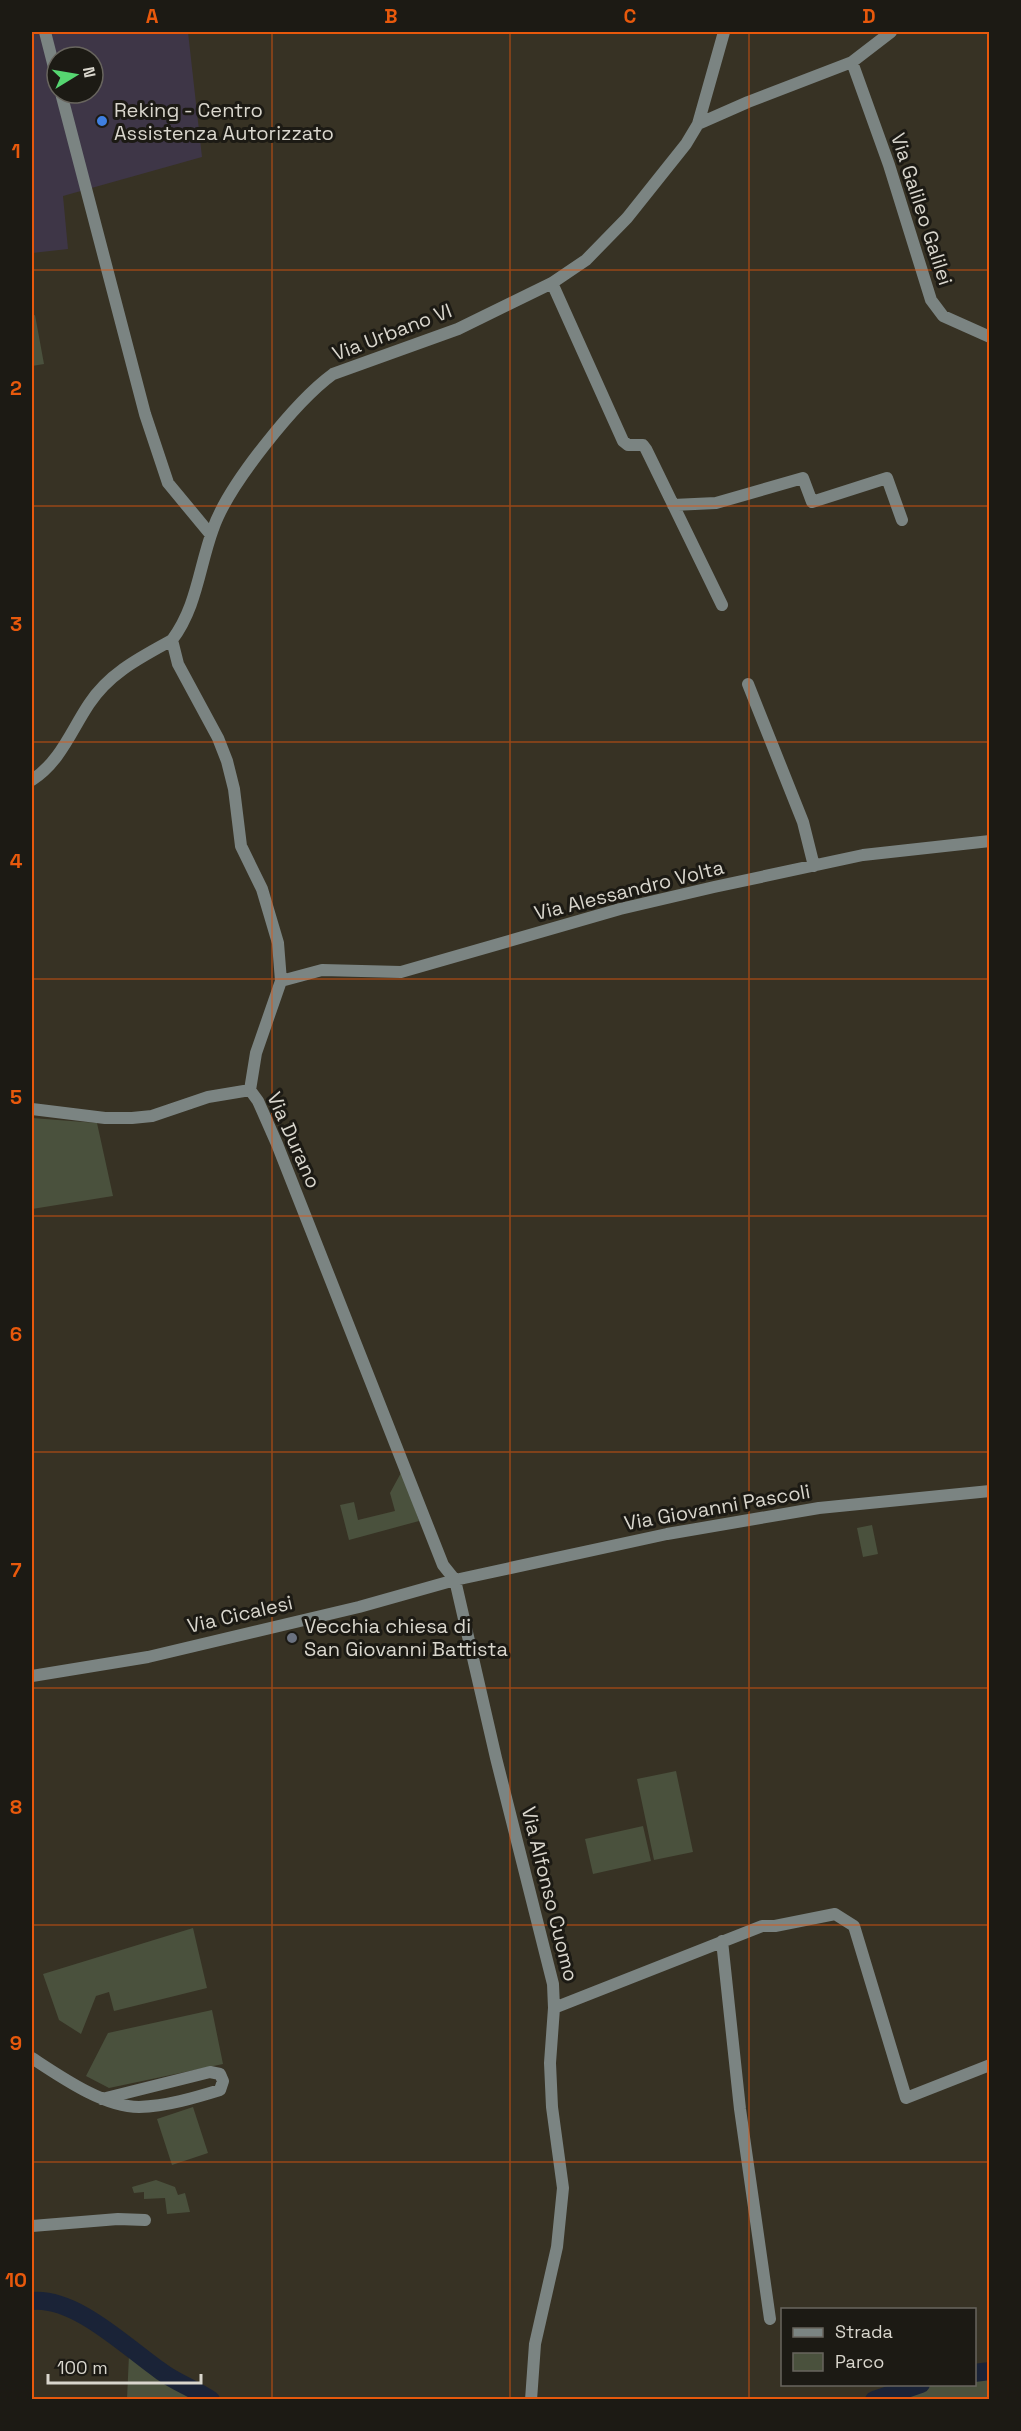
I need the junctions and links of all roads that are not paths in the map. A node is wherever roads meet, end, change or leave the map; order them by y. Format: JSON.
{"nodes":[{"id":1,"x":724,"y":32,"type":"edge"},
{"id":2,"x":891,"y":32,"type":"edge"},
{"id":3,"x":852,"y":62,"type":"junction"},
{"id":4,"x":64,"y":105,"type":"edge"},
{"id":5,"x":698,"y":124,"type":"junction"},
{"id":6,"x":552,"y":284,"type":"junction"},
{"id":7,"x":990,"y":337,"type":"edge"},
{"id":8,"x":673,"y":505,"type":"junction"},
{"id":9,"x":902,"y":520,"type":"dead end"},
{"id":10,"x":211,"y":535,"type":"junction"},
{"id":11,"x":722,"y":605,"type":"dead end"},
{"id":12,"x":172,"y":640,"type":"junction"},
{"id":13,"x":748,"y":684,"type":"dead end"},
{"id":14,"x":32,"y":780,"type":"edge"},
{"id":15,"x":990,"y":841,"type":"edge"},
{"id":16,"x":814,"y":866,"type":"junction"},
{"id":17,"x":281,"y":981,"type":"junction"},
{"id":18,"x":250,"y":1090,"type":"junction"},
{"id":19,"x":32,"y":1109,"type":"edge"},
{"id":20,"x":990,"y":1491,"type":"edge"},
{"id":21,"x":455,"y":1580,"type":"junction"},
{"id":22,"x":32,"y":1676,"type":"edge"},
{"id":23,"x":722,"y":1941,"type":"junction"},
{"id":24,"x":554,"y":2008,"type":"junction"},
{"id":25,"x":32,"y":2058,"type":"edge"},
{"id":26,"x":990,"y":2065,"type":"edge"},
{"id":27,"x":102,"y":2099,"type":"junction"},
{"id":28,"x":145,"y":2220,"type":"dead end"},
{"id":29,"x":32,"y":2226,"type":"edge"},
{"id":30,"x":770,"y":2319,"type":"dead end"},
{"id":31,"x":531,"y":2400,"type":"edge"}],
"edges":[{"from":1,"to":5,"type":"street","name":"Via Urbano VI"},
{"from":2,"to":3,"type":"street"},
{"from":3,"to":5,"type":"street"},
{"from":3,"to":7,"type":"street","name":"Via Galileo Galilei"},
{"from":4,"to":10,"type":"street"},
{"from":5,"to":6,"type":"street","name":"Via Urbano VI"},
{"from":6,"to":8,"type":"street"},
{"from":6,"to":10,"type":"street","name":"Via Urbano VI"},
{"from":8,"to":9,"type":"street"},
{"from":8,"to":11,"type":"street"},
{"from":10,"to":12,"type":"street","name":"Via Urbano VI"},
{"from":12,"to":14,"type":"street","name":"Via Urbano VI"},
{"from":12,"to":17,"type":"street","name":"Via Durano"},
{"from":13,"to":16,"type":"street"},
{"from":15,"to":16,"type":"street","name":"Via Alessandro Volta"},
{"from":16,"to":17,"type":"street","name":"Via Alessandro Volta"},
{"from":17,"to":18,"type":"street","name":"Via Durano"},
{"from":18,"to":19,"type":"street"},
{"from":18,"to":21,"type":"street","name":"Via Durano"},
{"from":20,"to":21,"type":"street","name":"Via Giovanni Pascoli"},
{"from":21,"to":22,"type":"street","name":"Via Cicalesi"},
{"from":21,"to":24,"type":"street","name":"Via Alfonso Cuomo"},
{"from":23,"to":24,"type":"street"},
{"from":23,"to":26,"type":"street"},
{"from":23,"to":30,"type":"street"},
{"from":24,"to":31,"type":"street","name":"Via Alfonso Cuomo"},
{"from":25,"to":27,"type":"street"},
{"from":27,"to":27,"type":"street"},
{"from":28,"to":29,"type":"street"}]}
